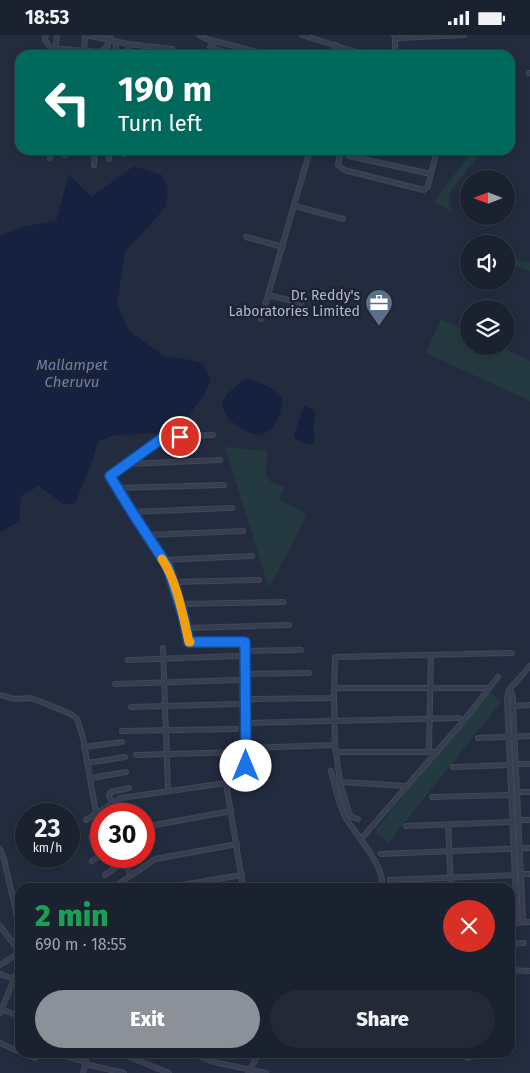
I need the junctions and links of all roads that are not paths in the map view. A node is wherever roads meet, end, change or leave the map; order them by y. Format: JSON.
{"nodes":[{"id":1,"x":46,"y":35,"type":"edge"},
{"id":2,"x":56,"y":35,"type":"edge"},
{"id":3,"x":85,"y":35,"type":"edge"},
{"id":4,"x":110,"y":35,"type":"edge"},
{"id":5,"x":199,"y":35,"type":"edge"},
{"id":6,"x":220,"y":35,"type":"edge"},
{"id":7,"x":302,"y":35,"type":"edge"},
{"id":8,"x":464,"y":35,"type":"edge"},
{"id":9,"x":394,"y":36,"type":"edge"},
{"id":10,"x":427,"y":36,"type":"edge"},
{"id":11,"x":109,"y":40,"type":"junction"},
{"id":12,"x":116,"y":41,"type":"junction"},
{"id":13,"x":213,"y":41,"type":"junction"},
{"id":14,"x":219,"y":42,"type":"junction"},
{"id":15,"x":128,"y":43,"type":"junction"},
{"id":16,"x":336,"y":45,"type":"junction"},
{"id":17,"x":395,"y":48,"type":"dead end"},
{"id":18,"x":56,"y":49,"type":"junction"},
{"id":19,"x":172,"y":49,"type":"dead end"},
{"id":20,"x":60,"y":50,"type":"edge"},
{"id":21,"x":84,"y":50,"type":"edge"},
{"id":22,"x":104,"y":50,"type":"edge"},
{"id":23,"x":115,"y":50,"type":"edge"},
{"id":24,"x":128,"y":50,"type":"edge"},
{"id":25,"x":218,"y":50,"type":"edge"},
{"id":26,"x":250,"y":50,"type":"edge"},
{"id":27,"x":334,"y":50,"type":"edge"},
{"id":28,"x":350,"y":50,"type":"edge"},
{"id":29,"x":50,"y":155,"type":"edge"},
{"id":30,"x":95,"y":155,"type":"edge"},
{"id":31,"x":109,"y":155,"type":"edge"},
{"id":32,"x":308,"y":155,"type":"edge"},
{"id":33,"x":340,"y":155,"type":"edge"},
{"id":34,"x":437,"y":155,"type":"edge"},
{"id":35,"x":349,"y":156,"type":"dead end"},
{"id":36,"x":50,"y":158,"type":"dead end"},
{"id":37,"x":109,"y":159,"type":"dead end"},
{"id":38,"x":94,"y":165,"type":"dead end"},
{"id":39,"x":431,"y":174,"type":"junction"},
{"id":40,"x":295,"y":206,"type":"junction"},
{"id":41,"x":343,"y":219,"type":"dead end"},
{"id":42,"x":246,"y":237,"type":"dead end"},
{"id":43,"x":283,"y":247,"type":"junction"},
{"id":44,"x":268,"y":295,"type":"junction"},
{"id":45,"x":301,"y":303,"type":"dead end"},
{"id":46,"x":261,"y":319,"type":"dead end"},
{"id":47,"x":213,"y":435,"type":"dead end"},
{"id":48,"x":220,"y":460,"type":"dead end"},
{"id":49,"x":127,"y":464,"type":"junction"},
{"id":50,"x":224,"y":485,"type":"dead end"},
{"id":51,"x":117,"y":488,"type":"junction"},
{"id":52,"x":232,"y":508,"type":"dead end"},
{"id":53,"x":132,"y":512,"type":"junction"},
{"id":54,"x":243,"y":531,"type":"dead end"},
{"id":55,"x":147,"y":535,"type":"junction"},
{"id":56,"x":252,"y":555,"type":"dead end"},
{"id":57,"x":163,"y":560,"type":"junction"},
{"id":58,"x":260,"y":580,"type":"dead end"},
{"id":59,"x":172,"y":581,"type":"junction"},
{"id":60,"x":283,"y":602,"type":"dead end"},
{"id":61,"x":179,"y":604,"type":"junction"},
{"id":62,"x":289,"y":625,"type":"dead end"},
{"id":63,"x":186,"y":628,"type":"junction"},
{"id":64,"x":163,"y":648,"type":"dead end"},
{"id":65,"x":302,"y":650,"type":"dead end"},
{"id":66,"x":245,"y":651,"type":"junction"},
{"id":67,"x":512,"y":653,"type":"dead end"},
{"id":68,"x":431,"y":655,"type":"junction"},
{"id":69,"x":237,"y":656,"type":"dead end"},
{"id":70,"x":163,"y":658,"type":"junction"},
{"id":71,"x":128,"y":660,"type":"dead end"},
{"id":72,"x":530,"y":667,"type":"edge"},
{"id":73,"x":309,"y":673,"type":"dead end"},
{"id":74,"x":246,"y":674,"type":"junction"},
{"id":75,"x":523,"y":675,"type":"junction"},
{"id":76,"x":530,"y":675,"type":"edge"},
{"id":77,"x":498,"y":677,"type":"dead end"},
{"id":78,"x":238,"y":680,"type":"dead end"},
{"id":79,"x":164,"y":683,"type":"junction"},
{"id":80,"x":115,"y":684,"type":"dead end"},
{"id":81,"x":334,"y":688,"type":"junction"},
{"id":82,"x":430,"y":688,"type":"junction"},
{"id":83,"x":489,"y":688,"type":"junction"},
{"id":84,"x":509,"y":690,"type":"junction"},
{"id":85,"x":0,"y":695,"type":"edge"},
{"id":86,"x":334,"y":698,"type":"junction"},
{"id":87,"x":246,"y":699,"type":"junction"},
{"id":88,"x":238,"y":704,"type":"dead end"},
{"id":89,"x":530,"y":705,"type":"edge"},
{"id":90,"x":164,"y":706,"type":"junction"},
{"id":91,"x":513,"y":706,"type":"junction"},
{"id":92,"x":131,"y":707,"type":"dead end"},
{"id":93,"x":459,"y":718,"type":"dead end"},
{"id":94,"x":430,"y":719,"type":"junction"},
{"id":95,"x":334,"y":721,"type":"junction"},
{"id":96,"x":246,"y":723,"type":"junction"},
{"id":97,"x":236,"y":729,"type":"dead end"},
{"id":98,"x":122,"y":731,"type":"dead end"},
{"id":99,"x":165,"y":731,"type":"junction"},
{"id":100,"x":530,"y":736,"type":"edge"},
{"id":101,"x":509,"y":737,"type":"junction"},
{"id":102,"x":515,"y":737,"type":"junction"},
{"id":103,"x":478,"y":738,"type":"dead end"},
{"id":104,"x":122,"y":741,"type":"dead end"},
{"id":105,"x":335,"y":745,"type":"junction"},
{"id":106,"x":84,"y":747,"type":"junction"},
{"id":107,"x":246,"y":748,"type":"junction"},
{"id":108,"x":429,"y":751,"type":"junction"},
{"id":109,"x":437,"y":751,"type":"junction"},
{"id":110,"x":240,"y":752,"type":"dead end"},
{"id":111,"x":336,"y":752,"type":"junction"},
{"id":112,"x":166,"y":754,"type":"junction"},
{"id":113,"x":136,"y":755,"type":"dead end"},
{"id":114,"x":125,"y":757,"type":"dead end"},
{"id":115,"x":88,"y":763,"type":"junction"},
{"id":116,"x":513,"y":764,"type":"junction"},
{"id":117,"x":530,"y":764,"type":"edge"},
{"id":118,"x":453,"y":767,"type":"dead end"},
{"id":119,"x":331,"y":771,"type":"dead end"},
{"id":120,"x":126,"y":773,"type":"dead end"},
{"id":121,"x":91,"y":778,"type":"junction"},
{"id":122,"x":340,"y":782,"type":"junction"},
{"id":123,"x":226,"y":783,"type":"junction"},
{"id":124,"x":407,"y":787,"type":"junction"},
{"id":125,"x":129,"y":788,"type":"dead end"},
{"id":126,"x":168,"y":791,"type":"junction"},
{"id":127,"x":517,"y":792,"type":"junction"},
{"id":128,"x":530,"y":792,"type":"edge"},
{"id":129,"x":512,"y":795,"type":"junction"},
{"id":130,"x":432,"y":797,"type":"dead end"},
{"id":131,"x":95,"y":803,"type":"edge"},
{"id":132,"x":112,"y":803,"type":"joint"},
{"id":133,"x":231,"y":811,"type":"junction"},
{"id":134,"x":90,"y":817,"type":"edge"},
{"id":135,"x":358,"y":819,"type":"dead end"},
{"id":136,"x":86,"y":820,"type":"dead end"},
{"id":137,"x":518,"y":820,"type":"junction"},
{"id":138,"x":530,"y":820,"type":"edge"},
{"id":139,"x":513,"y":822,"type":"junction"},
{"id":140,"x":448,"y":824,"type":"junction"},
{"id":141,"x":155,"y":825,"type":"edge"},
{"id":142,"x":406,"y":827,"type":"dead end"},
{"id":143,"x":361,"y":839,"type":"junction"},
{"id":144,"x":237,"y":843,"type":"junction"},
{"id":145,"x":530,"y":848,"type":"edge"},
{"id":146,"x":0,"y":849,"type":"edge"},
{"id":147,"x":514,"y":849,"type":"junction"},
{"id":148,"x":520,"y":849,"type":"junction"},
{"id":149,"x":449,"y":851,"type":"junction"},
{"id":150,"x":380,"y":855,"type":"dead end"},
{"id":151,"x":115,"y":868,"type":"edge"},
{"id":152,"x":126,"y":868,"type":"edge"},
{"id":153,"x":530,"y":873,"type":"edge"},
{"id":154,"x":521,"y":874,"type":"junction"},
{"id":155,"x":105,"y":875,"type":"dead end"},
{"id":156,"x":131,"y":875,"type":"junction"},
{"id":157,"x":242,"y":875,"type":"junction"},
{"id":158,"x":515,"y":875,"type":"junction"},
{"id":159,"x":450,"y":877,"type":"junction"},
{"id":160,"x":390,"y":880,"type":"dead end"},
{"id":161,"x":120,"y":883,"type":"edge"},
{"id":162,"x":193,"y":883,"type":"edge"},
{"id":163,"x":243,"y":883,"type":"edge"},
{"id":164,"x":382,"y":883,"type":"edge"},
{"id":165,"x":451,"y":883,"type":"edge"},
{"id":166,"x":530,"y":899,"type":"edge"},
{"id":167,"x":522,"y":900,"type":"junction"},
{"id":168,"x":517,"y":902,"type":"joint"},
{"id":169,"x":15,"y":907,"type":"edge"},
{"id":170,"x":523,"y":922,"type":"junction"},
{"id":171,"x":530,"y":922,"type":"edge"},
{"id":172,"x":518,"y":923,"type":"joint"},
{"id":173,"x":0,"y":926,"type":"edge"},
{"id":174,"x":0,"y":934,"type":"edge"},
{"id":175,"x":6,"y":934,"type":"junction"},
{"id":176,"x":515,"y":943,"type":"edge"},
{"id":177,"x":524,"y":943,"type":"dead end"},
{"id":178,"x":15,"y":946,"type":"edge"},
{"id":179,"x":15,"y":955,"type":"edge"},
{"id":180,"x":0,"y":965,"type":"edge"},
{"id":181,"x":515,"y":970,"type":"edge"},
{"id":182,"x":530,"y":971,"type":"edge"},
{"id":183,"x":0,"y":974,"type":"edge"},
{"id":184,"x":15,"y":979,"type":"joint"},
{"id":185,"x":0,"y":1011,"type":"edge"},
{"id":186,"x":15,"y":1015,"type":"edge"},
{"id":187,"x":0,"y":1043,"type":"edge"},
{"id":188,"x":15,"y":1049,"type":"edge"},
{"id":189,"x":70,"y":1058,"type":"edge"},
{"id":190,"x":87,"y":1058,"type":"edge"},
{"id":191,"x":132,"y":1058,"type":"edge"},
{"id":192,"x":204,"y":1058,"type":"edge"},
{"id":193,"x":256,"y":1058,"type":"edge"},
{"id":194,"x":470,"y":1058,"type":"edge"},
{"id":195,"x":467,"y":1059,"type":"dead end"},
{"id":196,"x":86,"y":1063,"type":"junction"},
{"id":197,"x":249,"y":1072,"type":"edge"},
{"id":198,"x":83,"y":1073,"type":"edge"},
{"id":199,"x":124,"y":1073,"type":"edge"},
{"id":200,"x":170,"y":1073,"type":"edge"},
{"id":201,"x":266,"y":1073,"type":"edge"}],
"edges":[{"from":1,"to":18,"type":"street"},
{"from":2,"to":18,"type":"street"},
{"from":3,"to":11,"type":"street"},
{"from":3,"to":21,"type":"street"},
{"from":4,"to":11,"type":"street"},
{"from":5,"to":13,"type":"street"},
{"from":6,"to":14,"type":"street"},
{"from":7,"to":16,"type":"street"},
{"from":8,"to":10,"type":"street"},
{"from":9,"to":10,"type":"street"},
{"from":9,"to":17,"type":"street"},
{"from":11,"to":12,"type":"street"},
{"from":11,"to":22,"type":"street"},
{"from":12,"to":15,"type":"street"},
{"from":12,"to":23,"type":"street"},
{"from":13,"to":14,"type":"street"},
{"from":13,"to":25,"type":"street"},
{"from":14,"to":26,"type":"street"},
{"from":15,"to":19,"type":"street"},
{"from":15,"to":24,"type":"street"},
{"from":16,"to":27,"type":"street"},
{"from":16,"to":28,"type":"street"},
{"from":18,"to":20,"type":"street"},
{"from":29,"to":36,"type":"street"},
{"from":30,"to":38,"type":"street"},
{"from":31,"to":37,"type":"street"},
{"from":32,"to":40,"type":"street"},
{"from":33,"to":39,"type":"street"},
{"from":34,"to":39,"type":"street"},
{"from":35,"to":39,"type":"street"},
{"from":40,"to":41,"type":"street"},
{"from":40,"to":43,"type":"street"},
{"from":42,"to":43,"type":"street"},
{"from":43,"to":44,"type":"street"},
{"from":44,"to":45,"type":"street"},
{"from":44,"to":46,"type":"street"},
{"from":47,"to":49,"type":"street"},
{"from":48,"to":49,"type":"street"},
{"from":49,"to":51,"type":"street"},
{"from":50,"to":51,"type":"street"},
{"from":51,"to":53,"type":"street"},
{"from":52,"to":53,"type":"street"},
{"from":53,"to":55,"type":"street"},
{"from":54,"to":55,"type":"street"},
{"from":55,"to":57,"type":"street"},
{"from":56,"to":57,"type":"street"},
{"from":57,"to":59,"type":"street"},
{"from":58,"to":59,"type":"street"},
{"from":59,"to":61,"type":"street"},
{"from":60,"to":61,"type":"street"},
{"from":61,"to":63,"type":"street"},
{"from":62,"to":63,"type":"street"},
{"from":63,"to":66,"type":"street"},
{"from":64,"to":70,"type":"street"},
{"from":65,"to":66,"type":"street"},
{"from":66,"to":74,"type":"street"},
{"from":67,"to":68,"type":"street"},
{"from":68,"to":81,"type":"street"},
{"from":68,"to":82,"type":"street"},
{"from":69,"to":70,"type":"street"},
{"from":70,"to":71,"type":"street"},
{"from":70,"to":79,"type":"street"},
{"from":72,"to":75,"type":"street"},
{"from":73,"to":74,"type":"street"},
{"from":74,"to":87,"type":"street"},
{"from":75,"to":76,"type":"street"},
{"from":75,"to":84,"type":"street"},
{"from":77,"to":83,"type":"street"},
{"from":78,"to":79,"type":"street"},
{"from":79,"to":80,"type":"street"},
{"from":79,"to":90,"type":"street"},
{"from":81,"to":82,"type":"street"},
{"from":81,"to":86,"type":"street"},
{"from":82,"to":83,"type":"street"},
{"from":82,"to":94,"type":"street"},
{"from":83,"to":109,"type":"street"},
{"from":84,"to":91,"type":"street"},
{"from":84,"to":101,"type":"street"},
{"from":85,"to":106,"type":"street"},
{"from":86,"to":87,"type":"street"},
{"from":86,"to":95,"type":"street"},
{"from":87,"to":96,"type":"street"},
{"from":88,"to":90,"type":"street"},
{"from":89,"to":91,"type":"street"},
{"from":90,"to":92,"type":"street"},
{"from":90,"to":99,"type":"street"},
{"from":91,"to":102,"type":"street"},
{"from":93,"to":94,"type":"street"},
{"from":94,"to":95,"type":"street"},
{"from":94,"to":108,"type":"street"},
{"from":95,"to":96,"type":"street"},
{"from":95,"to":105,"type":"street"},
{"from":96,"to":107,"type":"street"},
{"from":97,"to":99,"type":"street"},
{"from":98,"to":99,"type":"street"},
{"from":99,"to":112,"type":"street"},
{"from":100,"to":102,"type":"street"},
{"from":101,"to":102,"type":"street"},
{"from":101,"to":103,"type":"street"},
{"from":101,"to":116,"type":"street"},
{"from":102,"to":116,"type":"street"},
{"from":104,"to":106,"type":"street"},
{"from":105,"to":107,"type":"street"},
{"from":105,"to":111,"type":"street"},
{"from":106,"to":115,"type":"street"},
{"from":107,"to":123,"type":"street"},
{"from":108,"to":109,"type":"street"},
{"from":108,"to":111,"type":"street"},
{"from":109,"to":124,"type":"street"},
{"from":110,"to":112,"type":"street"},
{"from":111,"to":122,"type":"street"},
{"from":112,"to":113,"type":"street"},
{"from":112,"to":126,"type":"street"},
{"from":114,"to":115,"type":"street"},
{"from":115,"to":121,"type":"street"},
{"from":116,"to":117,"type":"street"},
{"from":116,"to":118,"type":"street"},
{"from":116,"to":127,"type":"street"},
{"from":116,"to":129,"type":"street"},
{"from":119,"to":143,"type":"street"},
{"from":120,"to":121,"type":"street"},
{"from":121,"to":131,"type":"street"},
{"from":122,"to":124,"type":"street"},
{"from":122,"to":135,"type":"street"},
{"from":123,"to":126,"type":"street"},
{"from":123,"to":133,"type":"street"},
{"from":124,"to":143,"type":"street"},
{"from":125,"to":132,"type":"street"},
{"from":126,"to":132,"type":"street"},
{"from":127,"to":128,"type":"street"},
{"from":127,"to":137,"type":"street"},
{"from":129,"to":130,"type":"street"},
{"from":129,"to":139,"type":"street"},
{"from":133,"to":141,"type":"street"},
{"from":133,"to":144,"type":"street"},
{"from":134,"to":136,"type":"street"},
{"from":137,"to":138,"type":"street"},
{"from":137,"to":148,"type":"street"},
{"from":139,"to":140,"type":"street"},
{"from":139,"to":147,"type":"street"},
{"from":140,"to":142,"type":"street"},
{"from":140,"to":149,"type":"street"},
{"from":143,"to":164,"type":"street"},
{"from":144,"to":156,"type":"street"},
{"from":144,"to":157,"type":"street"},
{"from":145,"to":148,"type":"street"},
{"from":146,"to":169,"type":"street"},
{"from":147,"to":148,"type":"street"},
{"from":147,"to":149,"type":"street"},
{"from":147,"to":158,"type":"street"},
{"from":148,"to":154,"type":"street"},
{"from":149,"to":150,"type":"street"},
{"from":149,"to":159,"type":"street"},
{"from":151,"to":155,"type":"street"},
{"from":152,"to":156,"type":"street"},
{"from":153,"to":154,"type":"street"},
{"from":154,"to":167,"type":"street"},
{"from":156,"to":161,"type":"street"},
{"from":157,"to":162,"type":"street"},
{"from":157,"to":163,"type":"street"},
{"from":158,"to":159,"type":"street"},
{"from":158,"to":168,"type":"street"},
{"from":159,"to":160,"type":"street"},
{"from":159,"to":165,"type":"street"},
{"from":166,"to":167,"type":"street"},
{"from":167,"to":170,"type":"street"},
{"from":168,"to":172,"type":"street"},
{"from":170,"to":171,"type":"street"},
{"from":170,"to":172,"type":"street"},
{"from":173,"to":175,"type":"street"},
{"from":174,"to":175,"type":"street"},
{"from":175,"to":178,"type":"street"},
{"from":176,"to":177,"type":"street"},
{"from":179,"to":180,"type":"street"},
{"from":181,"to":182,"type":"street"},
{"from":183,"to":184,"type":"street"},
{"from":184,"to":185,"type":"street"},
{"from":185,"to":186,"type":"street"},
{"from":187,"to":188,"type":"street"},
{"from":189,"to":196,"type":"street"},
{"from":190,"to":196,"type":"street"},
{"from":191,"to":200,"type":"street"},
{"from":192,"to":197,"type":"street"},
{"from":193,"to":197,"type":"street"},
{"from":194,"to":195,"type":"street"},
{"from":196,"to":198,"type":"street"},
{"from":196,"to":199,"type":"street"},
{"from":197,"to":201,"type":"street"}]}
